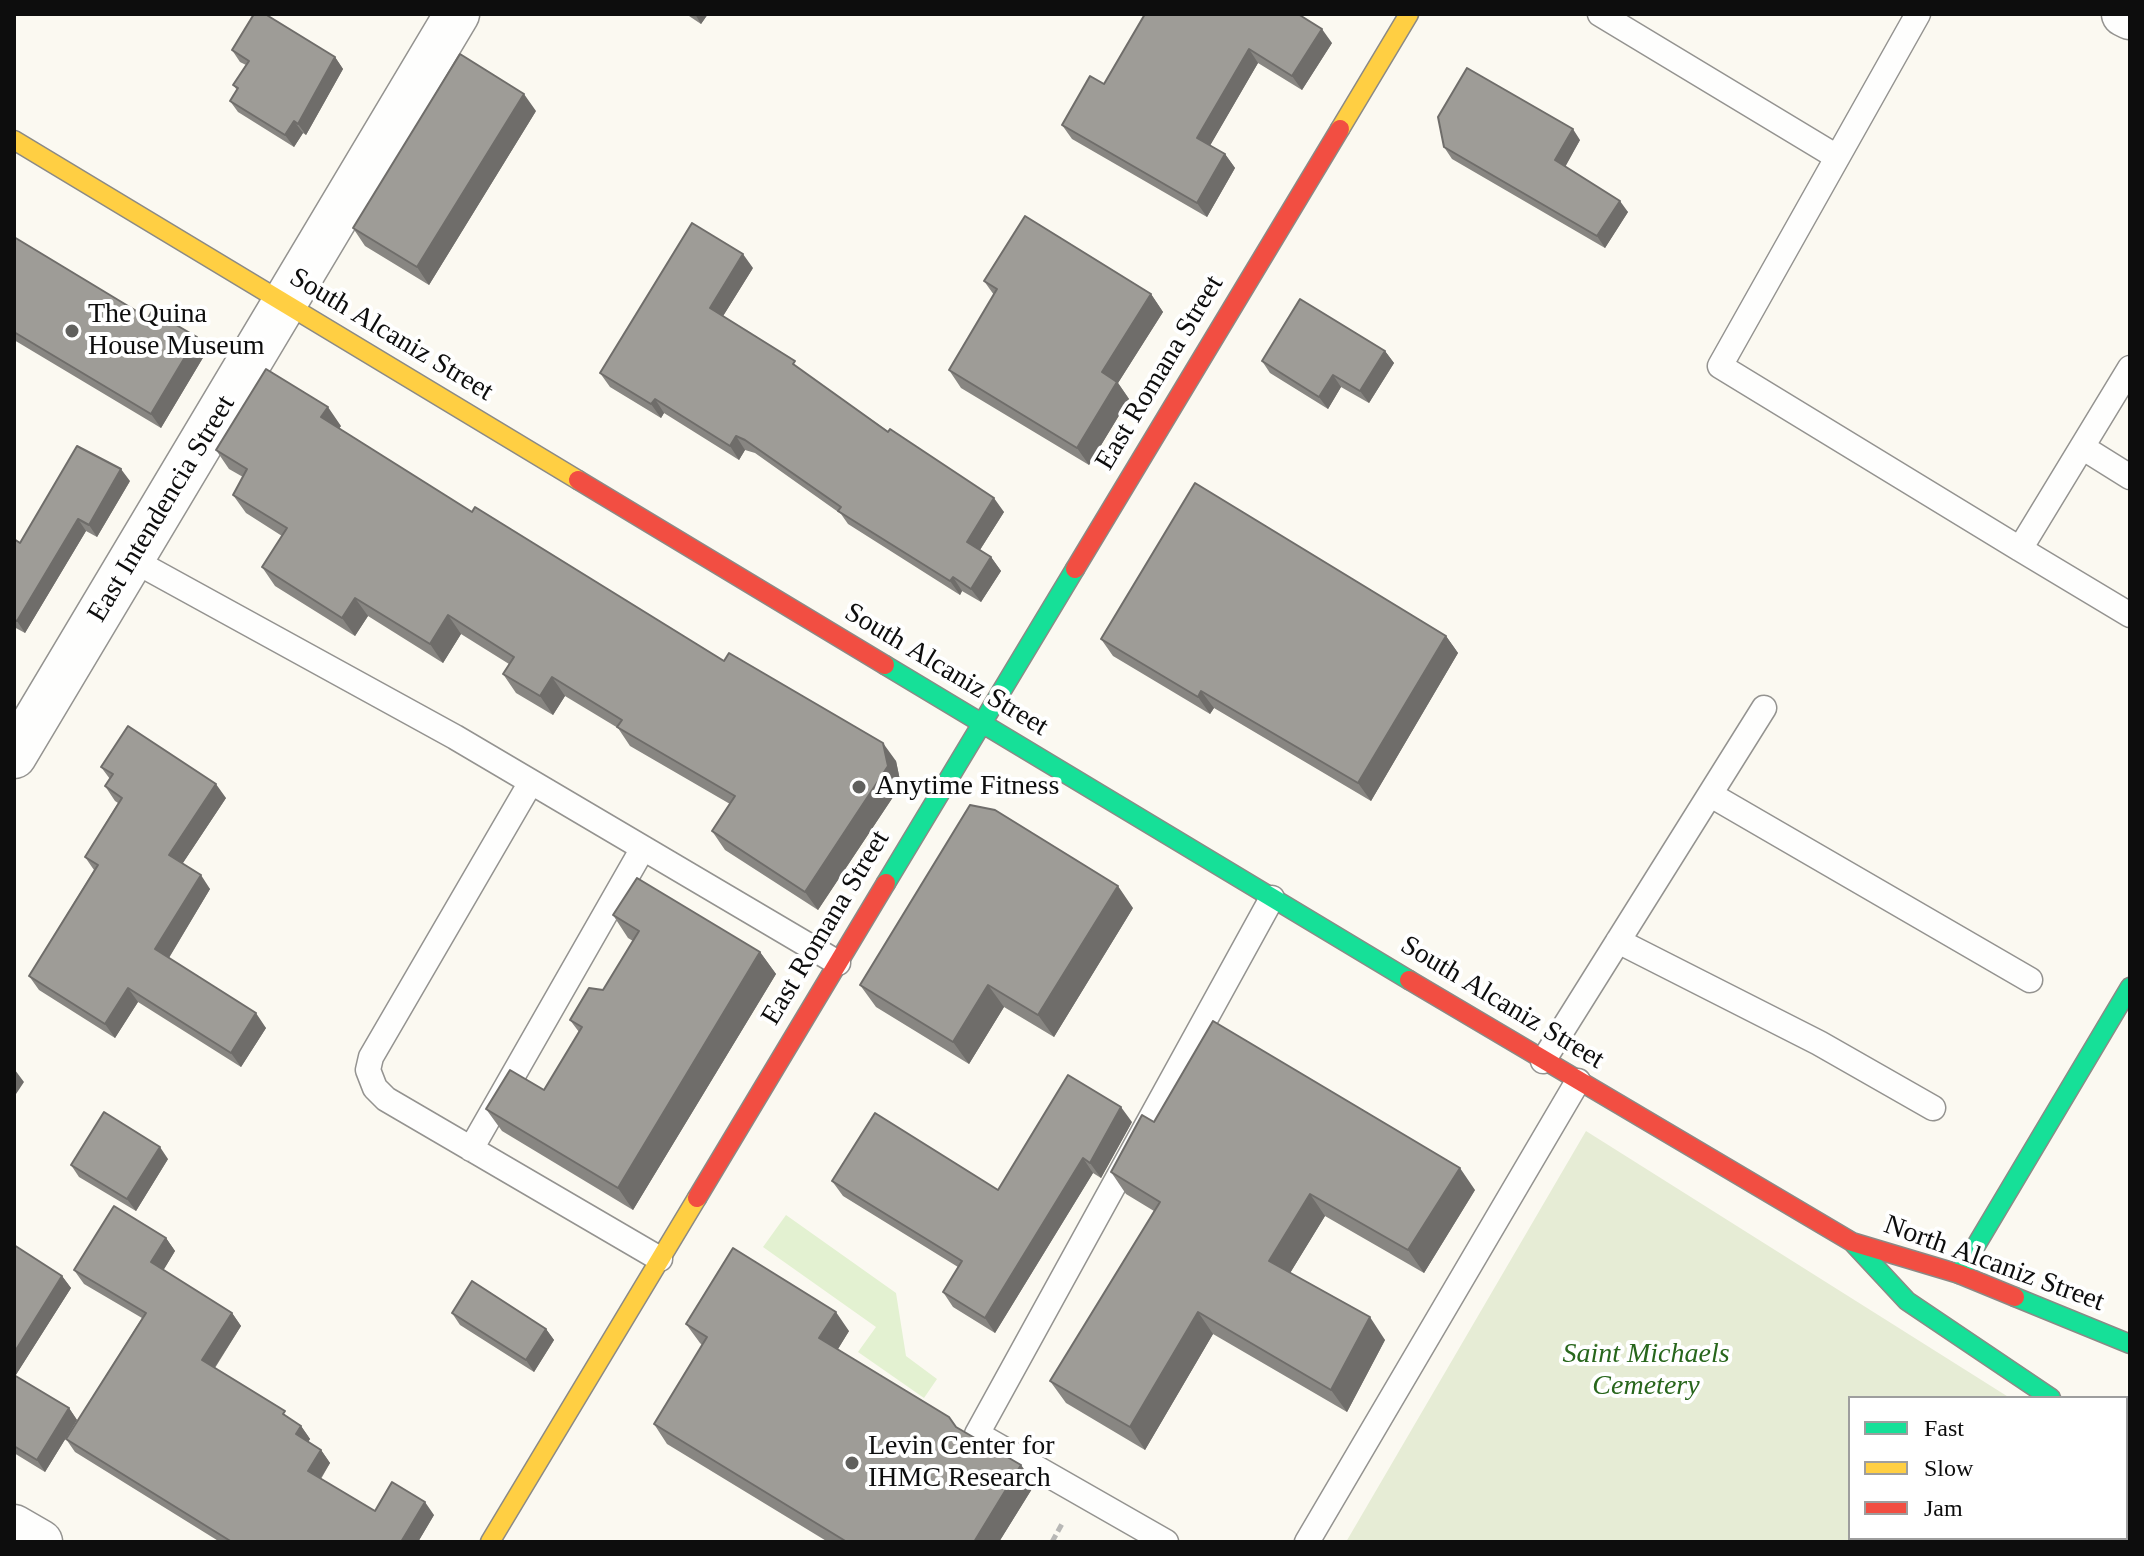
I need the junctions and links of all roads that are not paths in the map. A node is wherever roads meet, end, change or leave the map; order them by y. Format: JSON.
{"nodes":[{"id":1,"x":457,"y":14,"type":"edge"},
{"id":2,"x":1600,"y":14,"type":"edge"},
{"id":3,"x":1918,"y":14,"type":"edge"},
{"id":4,"x":2124,"y":14,"type":"edge"},
{"id":5,"x":1403,"y":16,"type":"edge"},
{"id":6,"x":2130,"y":17,"type":"edge"},
{"id":7,"x":14,"y":140,"type":"edge"},
{"id":8,"x":1837,"y":157,"type":"junction"},
{"id":9,"x":284,"y":303,"type":"junction"},
{"id":10,"x":2130,"y":368,"type":"edge"},
{"id":11,"x":2082,"y":447,"type":"junction"},
{"id":12,"x":2130,"y":477,"type":"edge"},
{"id":13,"x":2020,"y":549,"type":"junction"},
{"id":14,"x":131,"y":559,"type":"junction"},
{"id":15,"x":2130,"y":615,"type":"edge"},
{"id":16,"x":1764,"y":708,"type":"dead end"},
{"id":17,"x":982,"y":724,"type":"junction"},
{"id":18,"x":14,"y":756,"type":"edge"},
{"id":19,"x":531,"y":782,"type":"junction"},
{"id":20,"x":1711,"y":795,"type":"junction"},
{"id":21,"x":643,"y":848,"type":"junction"},
{"id":22,"x":1272,"y":898,"type":"junction"},
{"id":23,"x":1618,"y":941,"type":"junction"},
{"id":24,"x":838,"y":963,"type":"junction"},
{"id":25,"x":2030,"y":980,"type":"dead end"},
{"id":26,"x":2130,"y":987,"type":"edge"},
{"id":27,"x":1543,"y":1061,"type":"junction"},
{"id":28,"x":1578,"y":1081,"type":"junction"},
{"id":29,"x":1933,"y":1108,"type":"dead end"},
{"id":30,"x":471,"y":1149,"type":"junction"},
{"id":31,"x":1852,"y":1242,"type":"junction"},
{"id":32,"x":660,"y":1259,"type":"junction"},
{"id":33,"x":1959,"y":1274,"type":"junction"},
{"id":34,"x":2130,"y":1344,"type":"edge"},
{"id":35,"x":2048,"y":1396,"type":"edge"},
{"id":36,"x":14,"y":1527,"type":"edge"},
{"id":37,"x":40,"y":1542,"type":"edge"},
{"id":38,"x":490,"y":1542,"type":"edge"},
{"id":39,"x":1166,"y":1542,"type":"edge"},
{"id":40,"x":1307,"y":1542,"type":"edge"}],
"edges":[{"from":1,"to":9,"type":"street","name":"East Intendencia Street"},
{"from":2,"to":8,"type":"lane"},
{"from":3,"to":8,"type":"lane"},
{"from":4,"to":6,"type":"street"},
{"from":5,"to":17,"type":"street","name":"East Romana Street"},
{"from":7,"to":9,"type":"street","name":"South Alcaniz Street"},
{"from":8,"to":13,"type":"lane"},
{"from":9,"to":14,"type":"street","name":"East Intendencia Street"},
{"from":9,"to":17,"type":"street","name":"South Alcaniz Street"},
{"from":10,"to":11,"type":"lane"},
{"from":11,"to":12,"type":"lane"},
{"from":11,"to":13,"type":"lane"},
{"from":13,"to":15,"type":"lane"},
{"from":14,"to":18,"type":"street","name":"East Intendencia Street"},
{"from":14,"to":19,"type":"lane"},
{"from":16,"to":20,"type":"lane"},
{"from":17,"to":22,"type":"street","name":"South Alcaniz Street"},
{"from":17,"to":24,"type":"street","name":"East Romana Street"},
{"from":19,"to":21,"type":"lane"},
{"from":19,"to":30,"type":"lane"},
{"from":20,"to":23,"type":"lane"},
{"from":20,"to":25,"type":"lane"},
{"from":21,"to":24,"type":"lane"},
{"from":21,"to":30,"type":"lane"},
{"from":22,"to":27,"type":"street","name":"South Alcaniz Street"},
{"from":22,"to":39,"type":"lane"},
{"from":23,"to":27,"type":"lane"},
{"from":23,"to":29,"type":"lane"},
{"from":24,"to":32,"type":"street","name":"East Romana Street"},
{"from":26,"to":33,"type":"street"},
{"from":27,"to":28,"type":"street","name":"South Alcaniz Street"},
{"from":28,"to":31,"type":"street","name":"South Alcaniz Street"},
{"from":28,"to":40,"type":"lane"},
{"from":30,"to":32,"type":"lane"},
{"from":31,"to":33,"type":"street","name":"North Alcaniz Street"},
{"from":31,"to":35,"type":"street","name":"North Alcaniz Street"},
{"from":32,"to":38,"type":"street","name":"East Romana Street"},
{"from":33,"to":34,"type":"street","name":"North Alcaniz Street"},
{"from":36,"to":37,"type":"street"}]}
